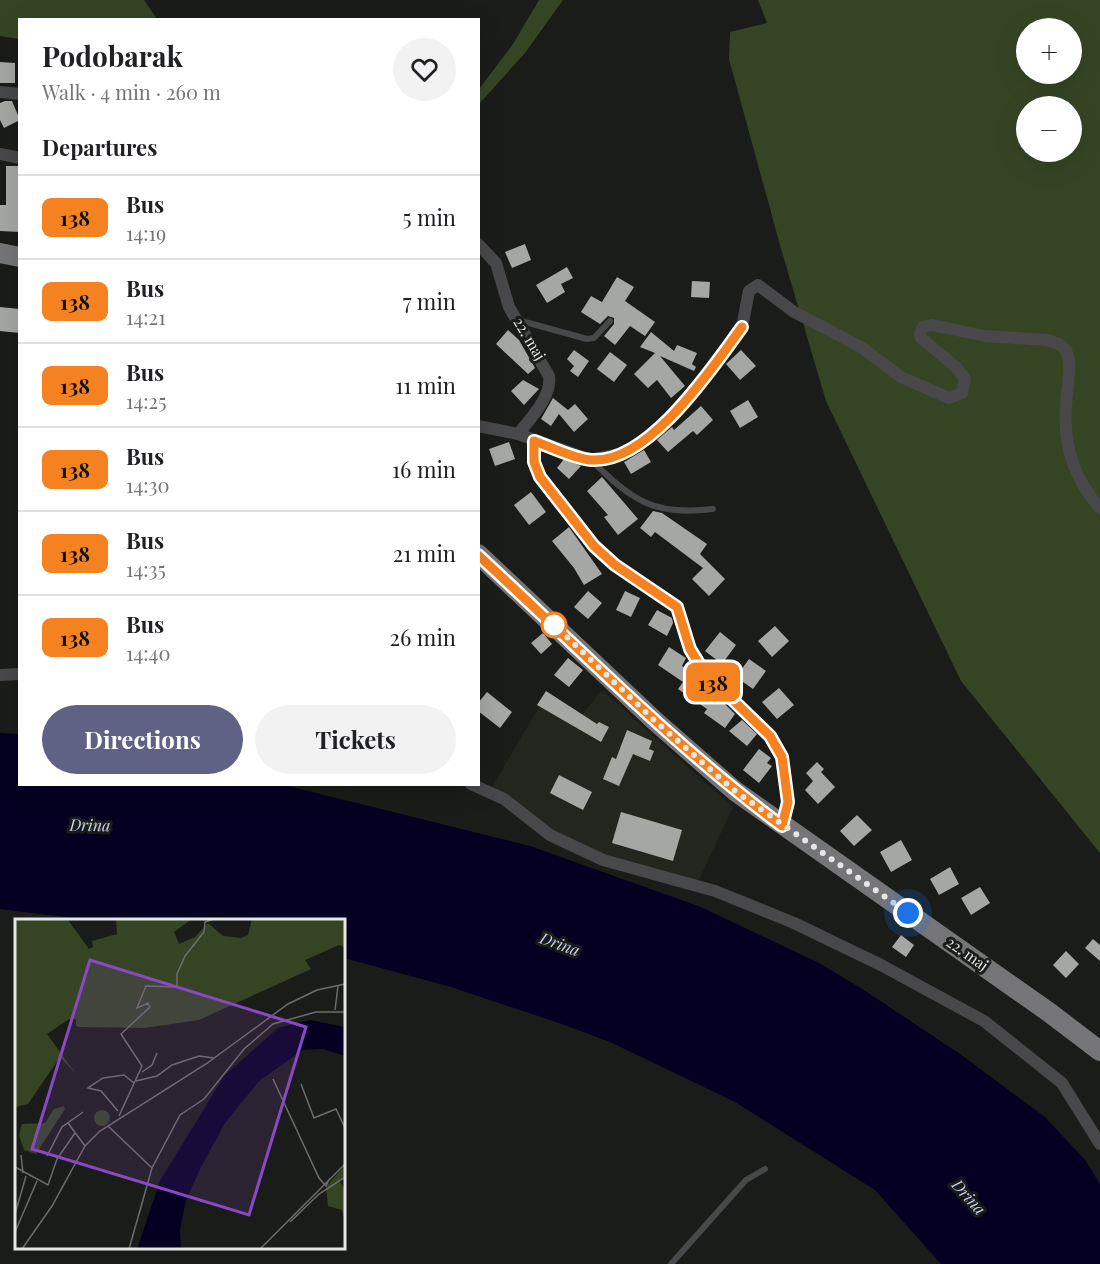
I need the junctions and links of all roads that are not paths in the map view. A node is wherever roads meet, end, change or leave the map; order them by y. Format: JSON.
{"nodes":[{"id":1,"x":0,"y":92,"type":"edge"},
{"id":2,"x":18,"y":94,"type":"edge"},
{"id":3,"x":0,"y":154,"type":"edge"},
{"id":4,"x":18,"y":158,"type":"edge"},
{"id":5,"x":480,"y":246,"type":"edge"},
{"id":6,"x":0,"y":253,"type":"edge"},
{"id":7,"x":18,"y":257,"type":"edge"},
{"id":8,"x":518,"y":320,"type":"junction"},
{"id":9,"x":610,"y":321,"type":"dead end"},
{"id":10,"x":480,"y":426,"type":"edge"},
{"id":11,"x":518,"y":434,"type":"junction"},
{"id":12,"x":534,"y":441,"type":"junction"},
{"id":13,"x":591,"y":460,"type":"junction"},
{"id":14,"x":1100,"y":508,"type":"edge"},
{"id":15,"x":713,"y":509,"type":"dead end"},
{"id":16,"x":480,"y":557,"type":"edge"},
{"id":17,"x":18,"y":674,"type":"edge"},
{"id":18,"x":0,"y":675,"type":"edge"},
{"id":19,"x":475,"y":786,"type":"edge"},
{"id":20,"x":782,"y":826,"type":"junction"},
{"id":21,"x":1095,"y":1048,"type":"edge"},
{"id":22,"x":1100,"y":1144,"type":"edge"},
{"id":23,"x":765,"y":1169,"type":"dead end"},
{"id":24,"x":671,"y":1264,"type":"edge"}],
"edges":[{"from":1,"to":2,"type":"street"},
{"from":3,"to":4,"type":"street"},
{"from":5,"to":8,"type":"street","name":"22. maj"},
{"from":6,"to":7,"type":"main road"},
{"from":8,"to":9,"type":"lane"},
{"from":8,"to":11,"type":"street","name":"22. maj"},
{"from":10,"to":11,"type":"street"},
{"from":11,"to":12,"type":"street"},
{"from":12,"to":13,"type":"street"},
{"from":12,"to":20,"type":"street"},
{"from":13,"to":14,"type":"street"},
{"from":13,"to":15,"type":"lane"},
{"from":16,"to":20,"type":"main road","name":"22. maj"},
{"from":17,"to":18,"type":"street"},
{"from":19,"to":22,"type":"street"},
{"from":20,"to":21,"type":"main road","name":"22. maj"},
{"from":23,"to":24,"type":"lane"}]}
